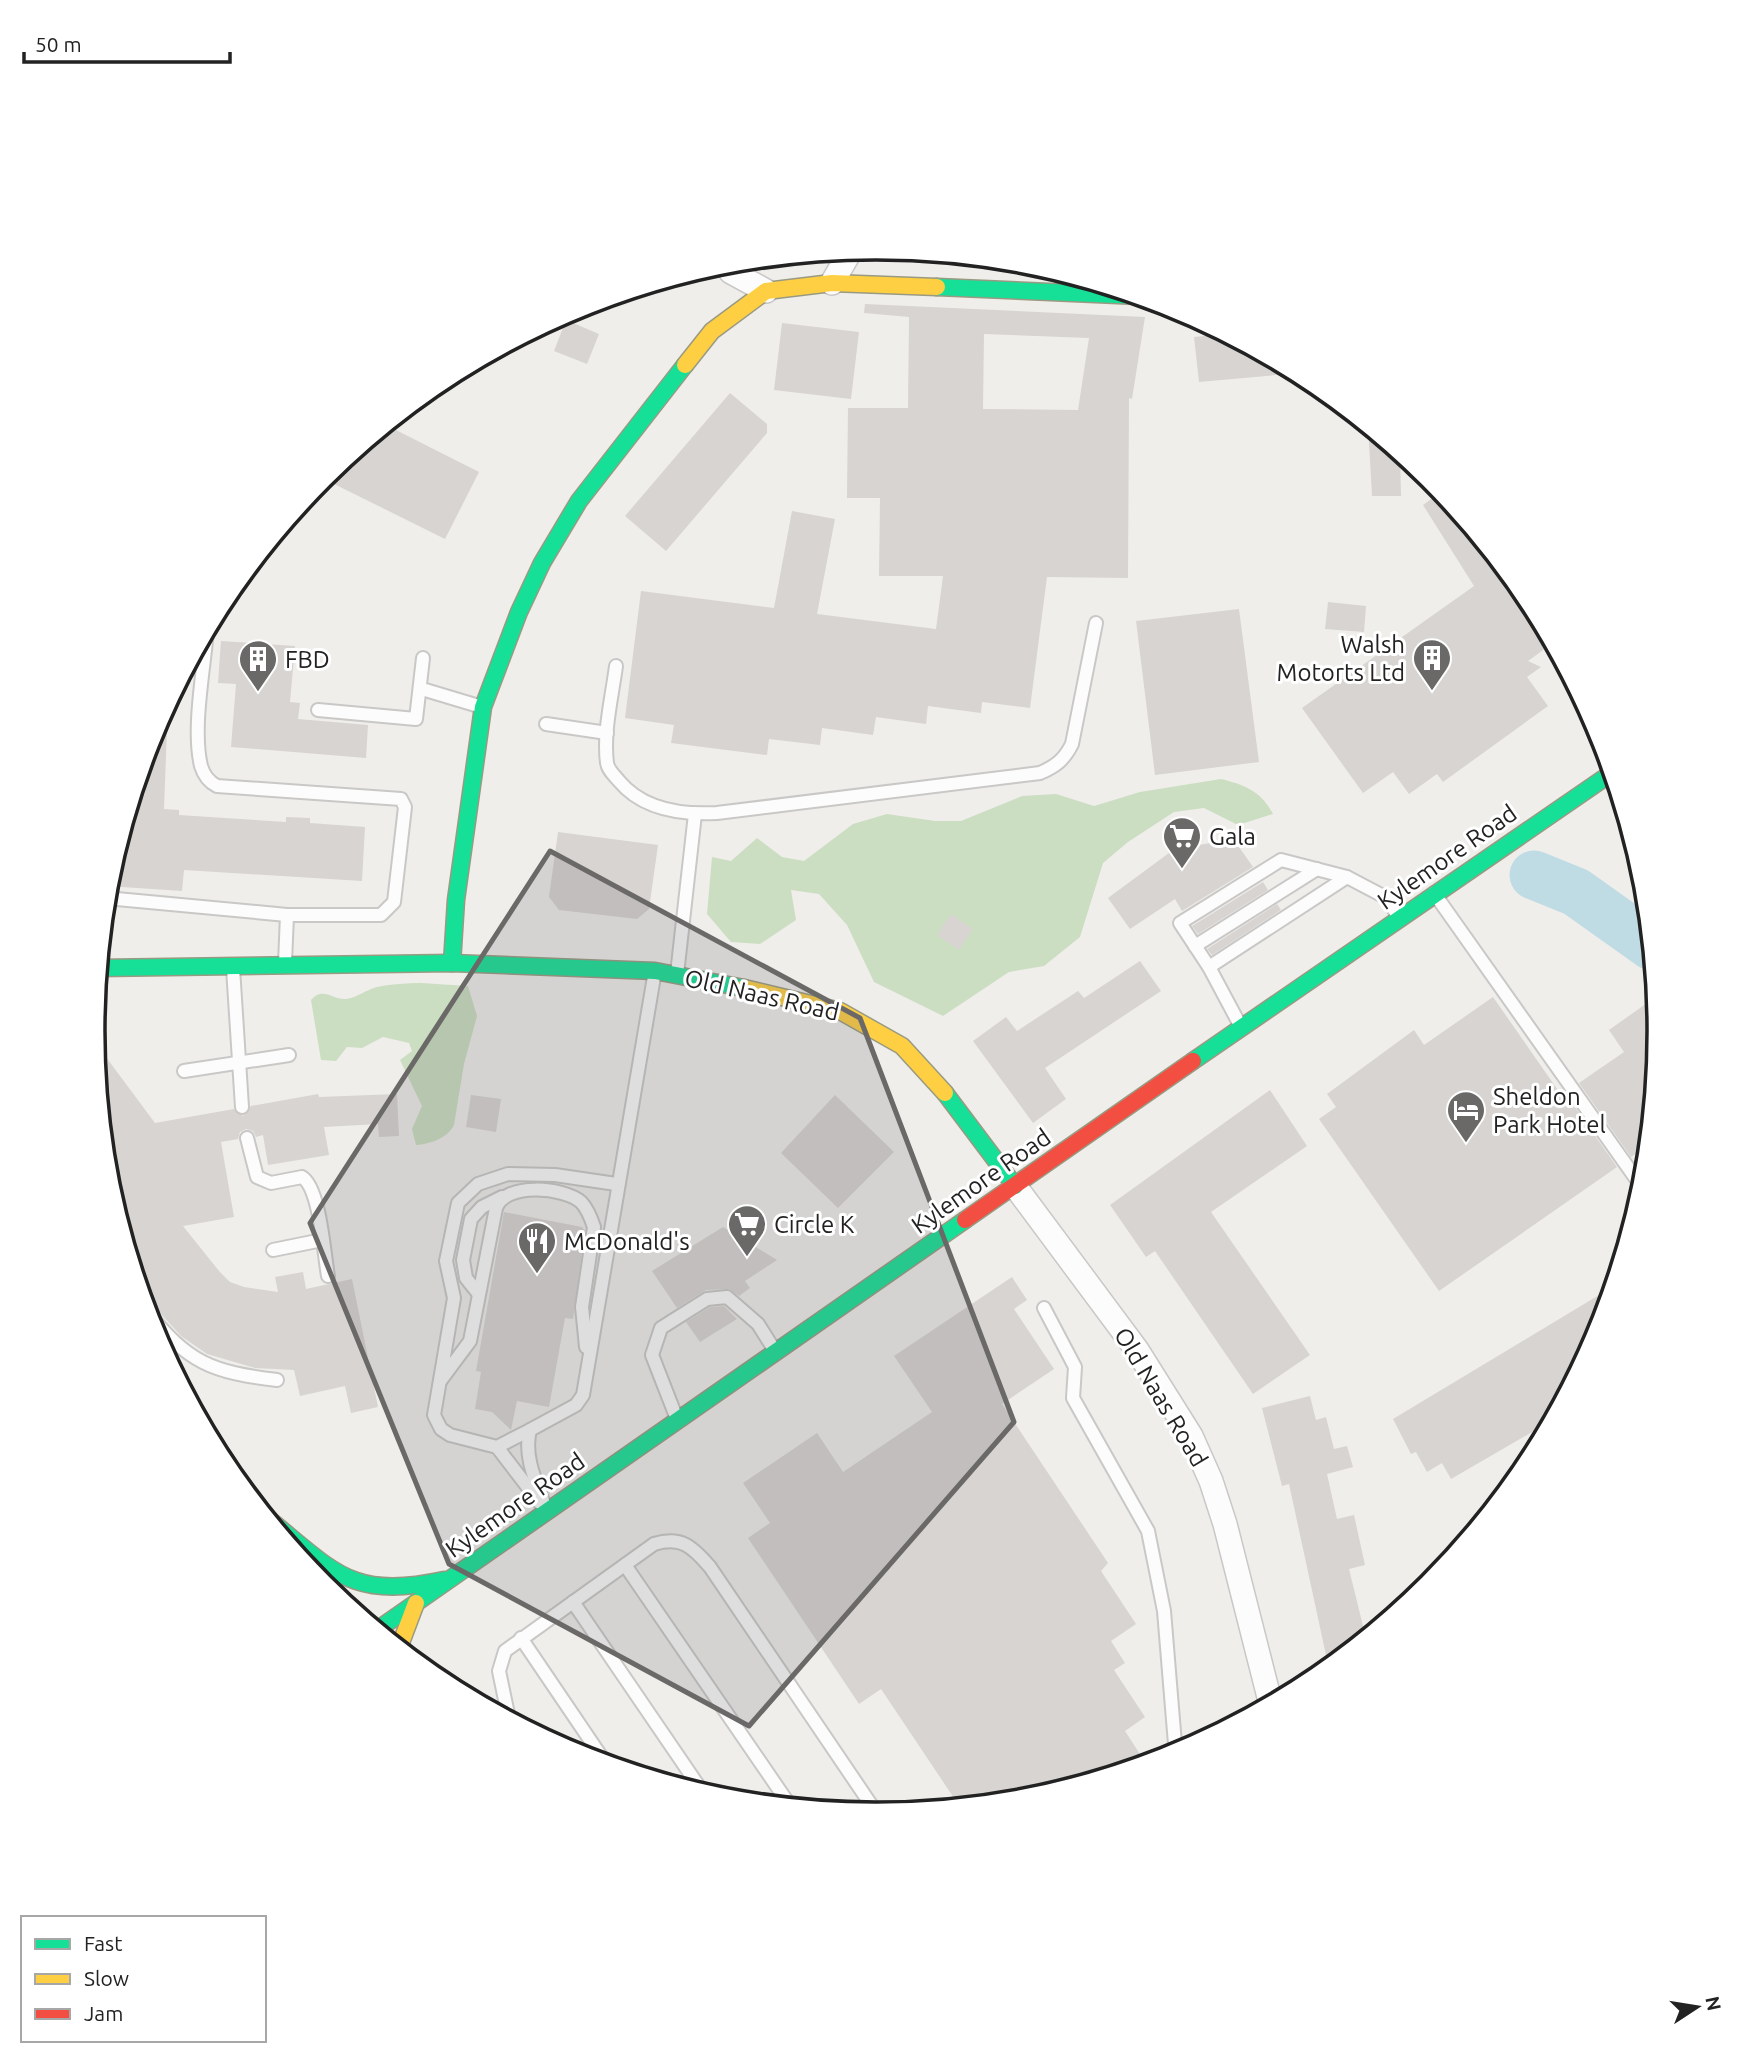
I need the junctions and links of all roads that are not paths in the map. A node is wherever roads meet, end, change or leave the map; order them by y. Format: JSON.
{"nodes":[{"id":1,"x":845,"y":261,"type":"edge"},
{"id":2,"x":734,"y":274,"type":"edge"},
{"id":3,"x":832,"y":283,"type":"junction"},
{"id":4,"x":765,"y":292,"type":"junction"},
{"id":5,"x":1103,"y":294,"type":"edge"},
{"id":6,"x":1096,"y":623,"type":"dead end"},
{"id":7,"x":205,"y":651,"type":"edge"},
{"id":8,"x":423,"y":658,"type":"dead end"},
{"id":9,"x":616,"y":666,"type":"dead end"},
{"id":10,"x":422,"y":689,"type":"junction"},
{"id":11,"x":483,"y":707,"type":"junction"},
{"id":12,"x":318,"y":710,"type":"dead end"},
{"id":13,"x":546,"y":724,"type":"dead end"},
{"id":14,"x":607,"y":733,"type":"junction"},
{"id":15,"x":1605,"y":778,"type":"edge"},
{"id":16,"x":695,"y":814,"type":"junction"},
{"id":17,"x":1317,"y":869,"type":"junction"},
{"id":18,"x":1347,"y":877,"type":"junction"},
{"id":19,"x":1434,"y":892,"type":"junction"},
{"id":20,"x":117,"y":899,"type":"edge"},
{"id":21,"x":287,"y":915,"type":"junction"},
{"id":22,"x":1400,"y":918,"type":"junction"},
{"id":23,"x":1195,"y":946,"type":"junction"},
{"id":24,"x":452,"y":963,"type":"junction"},
{"id":25,"x":284,"y":967,"type":"junction"},
{"id":26,"x":1209,"y":967,"type":"junction"},
{"id":27,"x":108,"y":968,"type":"edge"},
{"id":28,"x":232,"y":968,"type":"junction"},
{"id":29,"x":655,"y":971,"type":"junction"},
{"id":30,"x":677,"y":975,"type":"junction"},
{"id":31,"x":1242,"y":1029,"type":"junction"},
{"id":32,"x":289,"y":1055,"type":"dead end"},
{"id":33,"x":239,"y":1063,"type":"junction"},
{"id":34,"x":184,"y":1071,"type":"dead end"},
{"id":35,"x":243,"y":1107,"type":"dead end"},
{"id":36,"x":247,"y":1138,"type":"dead end"},
{"id":37,"x":1634,"y":1176,"type":"edge"},
{"id":38,"x":616,"y":1184,"type":"junction"},
{"id":39,"x":1015,"y":1186,"type":"junction"},
{"id":40,"x":502,"y":1197,"type":"junction"},
{"id":41,"x":322,"y":1240,"type":"junction"},
{"id":42,"x":273,"y":1250,"type":"dead end"},
{"id":43,"x":328,"y":1276,"type":"dead end"},
{"id":44,"x":478,"y":1293,"type":"junction"},
{"id":45,"x":1045,"y":1308,"type":"dead end"},
{"id":46,"x":165,"y":1328,"type":"edge"},
{"id":47,"x":775,"y":1352,"type":"junction"},
{"id":48,"x":588,"y":1365,"type":"junction"},
{"id":49,"x":277,"y":1380,"type":"dead end"},
{"id":50,"x":439,"y":1383,"type":"junction"},
{"id":51,"x":677,"y":1420,"type":"junction"},
{"id":52,"x":530,"y":1430,"type":"junction"},
{"id":53,"x":497,"y":1447,"type":"junction"},
{"id":54,"x":546,"y":1510,"type":"junction"},
{"id":55,"x":296,"y":1540,"type":"edge"},
{"id":56,"x":625,"y":1564,"type":"junction"},
{"id":57,"x":451,"y":1578,"type":"junction"},
{"id":58,"x":573,"y":1602,"type":"junction"},
{"id":59,"x":416,"y":1603,"type":"junction"},
{"id":60,"x":384,"y":1625,"type":"edge"},
{"id":61,"x":521,"y":1637,"type":"junction"},
{"id":62,"x":402,"y":1640,"type":"edge"},
{"id":63,"x":1269,"y":1696,"type":"edge"},
{"id":64,"x":507,"y":1708,"type":"edge"},
{"id":65,"x":1175,"y":1743,"type":"edge"},
{"id":66,"x":597,"y":1750,"type":"edge"},
{"id":67,"x":695,"y":1781,"type":"edge"},
{"id":68,"x":784,"y":1797,"type":"edge"},
{"id":69,"x":870,"y":1803,"type":"edge"}],
"edges":[{"from":1,"to":3,"type":"street"},
{"from":2,"to":4,"type":"street"},
{"from":3,"to":4,"type":"street"},
{"from":3,"to":5,"type":"street"},
{"from":4,"to":11,"type":"street"},
{"from":6,"to":16,"type":"lane"},
{"from":7,"to":21,"type":"lane"},
{"from":8,"to":10,"type":"lane"},
{"from":9,"to":14,"type":"lane"},
{"from":10,"to":11,"type":"lane"},
{"from":10,"to":12,"type":"lane"},
{"from":11,"to":24,"type":"street"},
{"from":13,"to":14,"type":"lane"},
{"from":14,"to":16,"type":"lane"},
{"from":15,"to":19,"type":"street","name":"Kylemore Road"},
{"from":16,"to":30,"type":"lane"},
{"from":17,"to":18,"type":"lane"},
{"from":17,"to":23,"type":"lane"},
{"from":17,"to":23,"type":"lane"},
{"from":18,"to":22,"type":"lane"},
{"from":18,"to":26,"type":"lane"},
{"from":19,"to":22,"type":"street","name":"Kylemore Road"},
{"from":19,"to":37,"type":"lane"},
{"from":20,"to":21,"type":"lane"},
{"from":21,"to":25,"type":"lane"},
{"from":22,"to":31,"type":"street","name":"Kylemore Road"},
{"from":23,"to":26,"type":"lane"},
{"from":24,"to":25,"type":"street","name":"Old Naas Road"},
{"from":24,"to":29,"type":"street","name":"Old Naas Road"},
{"from":25,"to":28,"type":"street","name":"Old Naas Road"},
{"from":26,"to":31,"type":"lane"},
{"from":27,"to":28,"type":"street","name":"Old Naas Road"},
{"from":28,"to":33,"type":"lane"},
{"from":29,"to":30,"type":"street","name":"Old Naas Road"},
{"from":29,"to":38,"type":"lane"},
{"from":30,"to":39,"type":"street","name":"Old Naas Road"},
{"from":31,"to":39,"type":"street","name":"Kylemore Road"},
{"from":32,"to":33,"type":"lane"},
{"from":33,"to":34,"type":"lane"},
{"from":33,"to":35,"type":"lane"},
{"from":36,"to":41,"type":"lane"},
{"from":38,"to":48,"type":"lane"},
{"from":38,"to":50,"type":"lane"},
{"from":39,"to":47,"type":"street","name":"Kylemore Road"},
{"from":39,"to":63,"type":"street","name":"Old Naas Road"},
{"from":40,"to":44,"type":"lane"},
{"from":40,"to":44,"type":"lane"},
{"from":40,"to":48,"type":"lane"},
{"from":41,"to":42,"type":"lane"},
{"from":41,"to":43,"type":"lane"},
{"from":44,"to":50,"type":"lane"},
{"from":45,"to":65,"type":"lane"},
{"from":46,"to":49,"type":"lane"},
{"from":47,"to":51,"type":"street","name":"Kylemore Road"},
{"from":47,"to":51,"type":"lane"},
{"from":48,"to":52,"type":"lane"},
{"from":50,"to":53,"type":"lane"},
{"from":51,"to":54,"type":"street","name":"Kylemore Road"},
{"from":52,"to":53,"type":"lane"},
{"from":52,"to":54,"type":"lane"},
{"from":53,"to":54,"type":"lane"},
{"from":54,"to":57,"type":"street","name":"Kylemore Road"},
{"from":55,"to":57,"type":"street"},
{"from":56,"to":58,"type":"lane"},
{"from":56,"to":68,"type":"lane"},
{"from":56,"to":69,"type":"lane"},
{"from":57,"to":59,"type":"street","name":"Kylemore Road"},
{"from":58,"to":61,"type":"lane"},
{"from":58,"to":67,"type":"lane"},
{"from":59,"to":60,"type":"street","name":"Kylemore Road"},
{"from":59,"to":62,"type":"street"},
{"from":61,"to":64,"type":"lane"},
{"from":61,"to":66,"type":"lane"}]}
